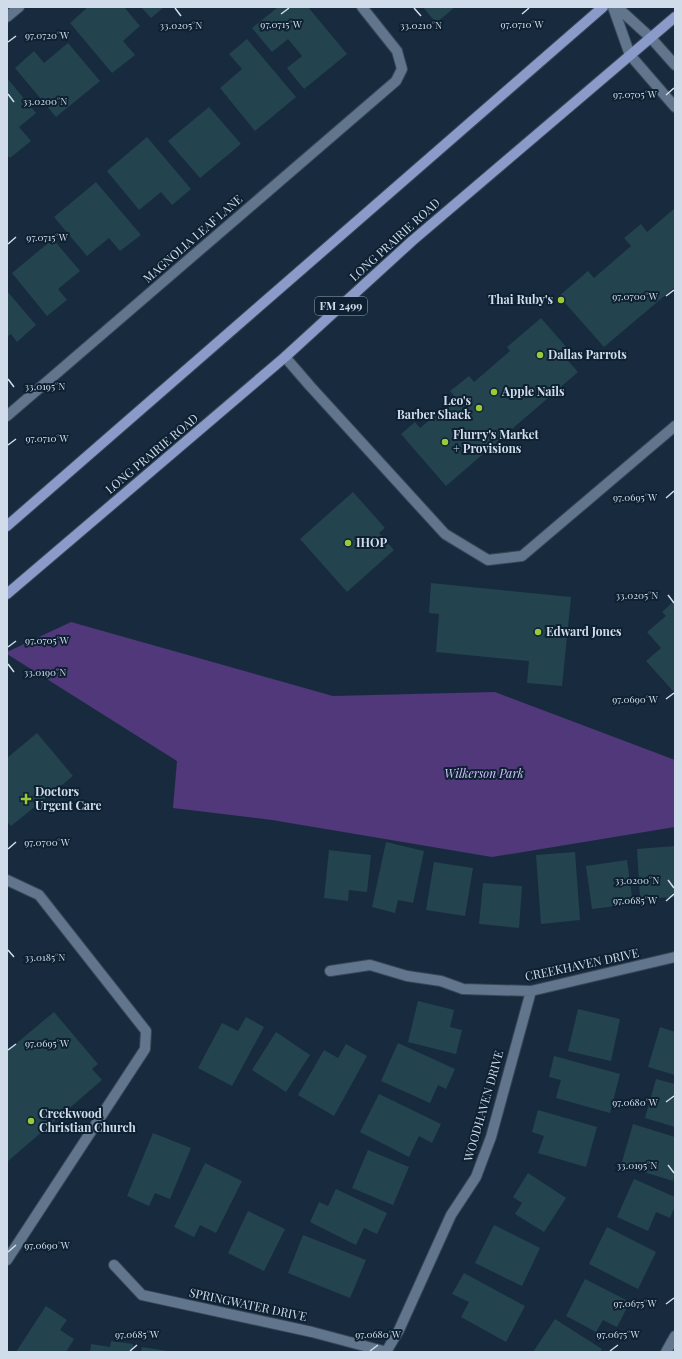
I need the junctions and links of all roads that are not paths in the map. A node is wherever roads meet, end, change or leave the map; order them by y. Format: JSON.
{"nodes":[{"id":1,"x":18,"y":7,"type":"edge"},
{"id":2,"x":362,"y":7,"type":"edge"},
{"id":3,"x":603,"y":7,"type":"edge"},
{"id":4,"x":613,"y":7,"type":"edge"},
{"id":5,"x":617,"y":7,"type":"edge"},
{"id":6,"x":7,"y":17,"type":"edge"},
{"id":7,"x":675,"y":17,"type":"edge"},
{"id":8,"x":651,"y":38,"type":"junction"},
{"id":9,"x":630,"y":55,"type":"junction"},
{"id":10,"x":675,"y":66,"type":"edge"},
{"id":11,"x":675,"y":107,"type":"edge"},
{"id":12,"x":285,"y":357,"type":"junction"},
{"id":13,"x":7,"y":416,"type":"edge"},
{"id":14,"x":675,"y":426,"type":"edge"},
{"id":15,"x":7,"y":526,"type":"edge"},
{"id":16,"x":7,"y":594,"type":"edge"},
{"id":17,"x":7,"y":880,"type":"edge"},
{"id":18,"x":675,"y":957,"type":"edge"},
{"id":19,"x":330,"y":971,"type":"dead end"},
{"id":20,"x":530,"y":991,"type":"junction"},
{"id":21,"x":7,"y":1260,"type":"edge"},
{"id":22,"x":114,"y":1265,"type":"dead end"},
{"id":23,"x":675,"y":1336,"type":"edge"},
{"id":24,"x":387,"y":1352,"type":"edge"},
{"id":25,"x":666,"y":1352,"type":"edge"}],
"edges":[{"from":1,"to":6,"type":"street"},
{"from":2,"to":13,"type":"street","name":"MAGNOLIA LEAF LANE"},
{"from":3,"to":15,"type":"main road"},
{"from":4,"to":9,"type":"street"},
{"from":5,"to":8,"type":"street"},
{"from":7,"to":8,"type":"main road","name":"LONG PRAIRIE ROAD","number":"FM 2499"},
{"from":8,"to":9,"type":"main road","name":"LONG PRAIRIE ROAD","number":"FM 2499"},
{"from":8,"to":10,"type":"street"},
{"from":9,"to":11,"type":"street"},
{"from":9,"to":12,"type":"main road","name":"LONG PRAIRIE ROAD","number":"FM 2499"},
{"from":12,"to":14,"type":"street"},
{"from":12,"to":16,"type":"main road","name":"LONG PRAIRIE ROAD","number":"FM 2499"},
{"from":17,"to":21,"type":"street"},
{"from":18,"to":20,"type":"street","name":"CREEKHAVEN DRIVE"},
{"from":19,"to":20,"type":"street","name":"CREEKHAVEN DRIVE"},
{"from":20,"to":24,"type":"street","name":"WOODHAVEN DRIVE"},
{"from":22,"to":24,"type":"street","name":"SPRINGWATER DRIVE"},
{"from":23,"to":25,"type":"street"}]}
